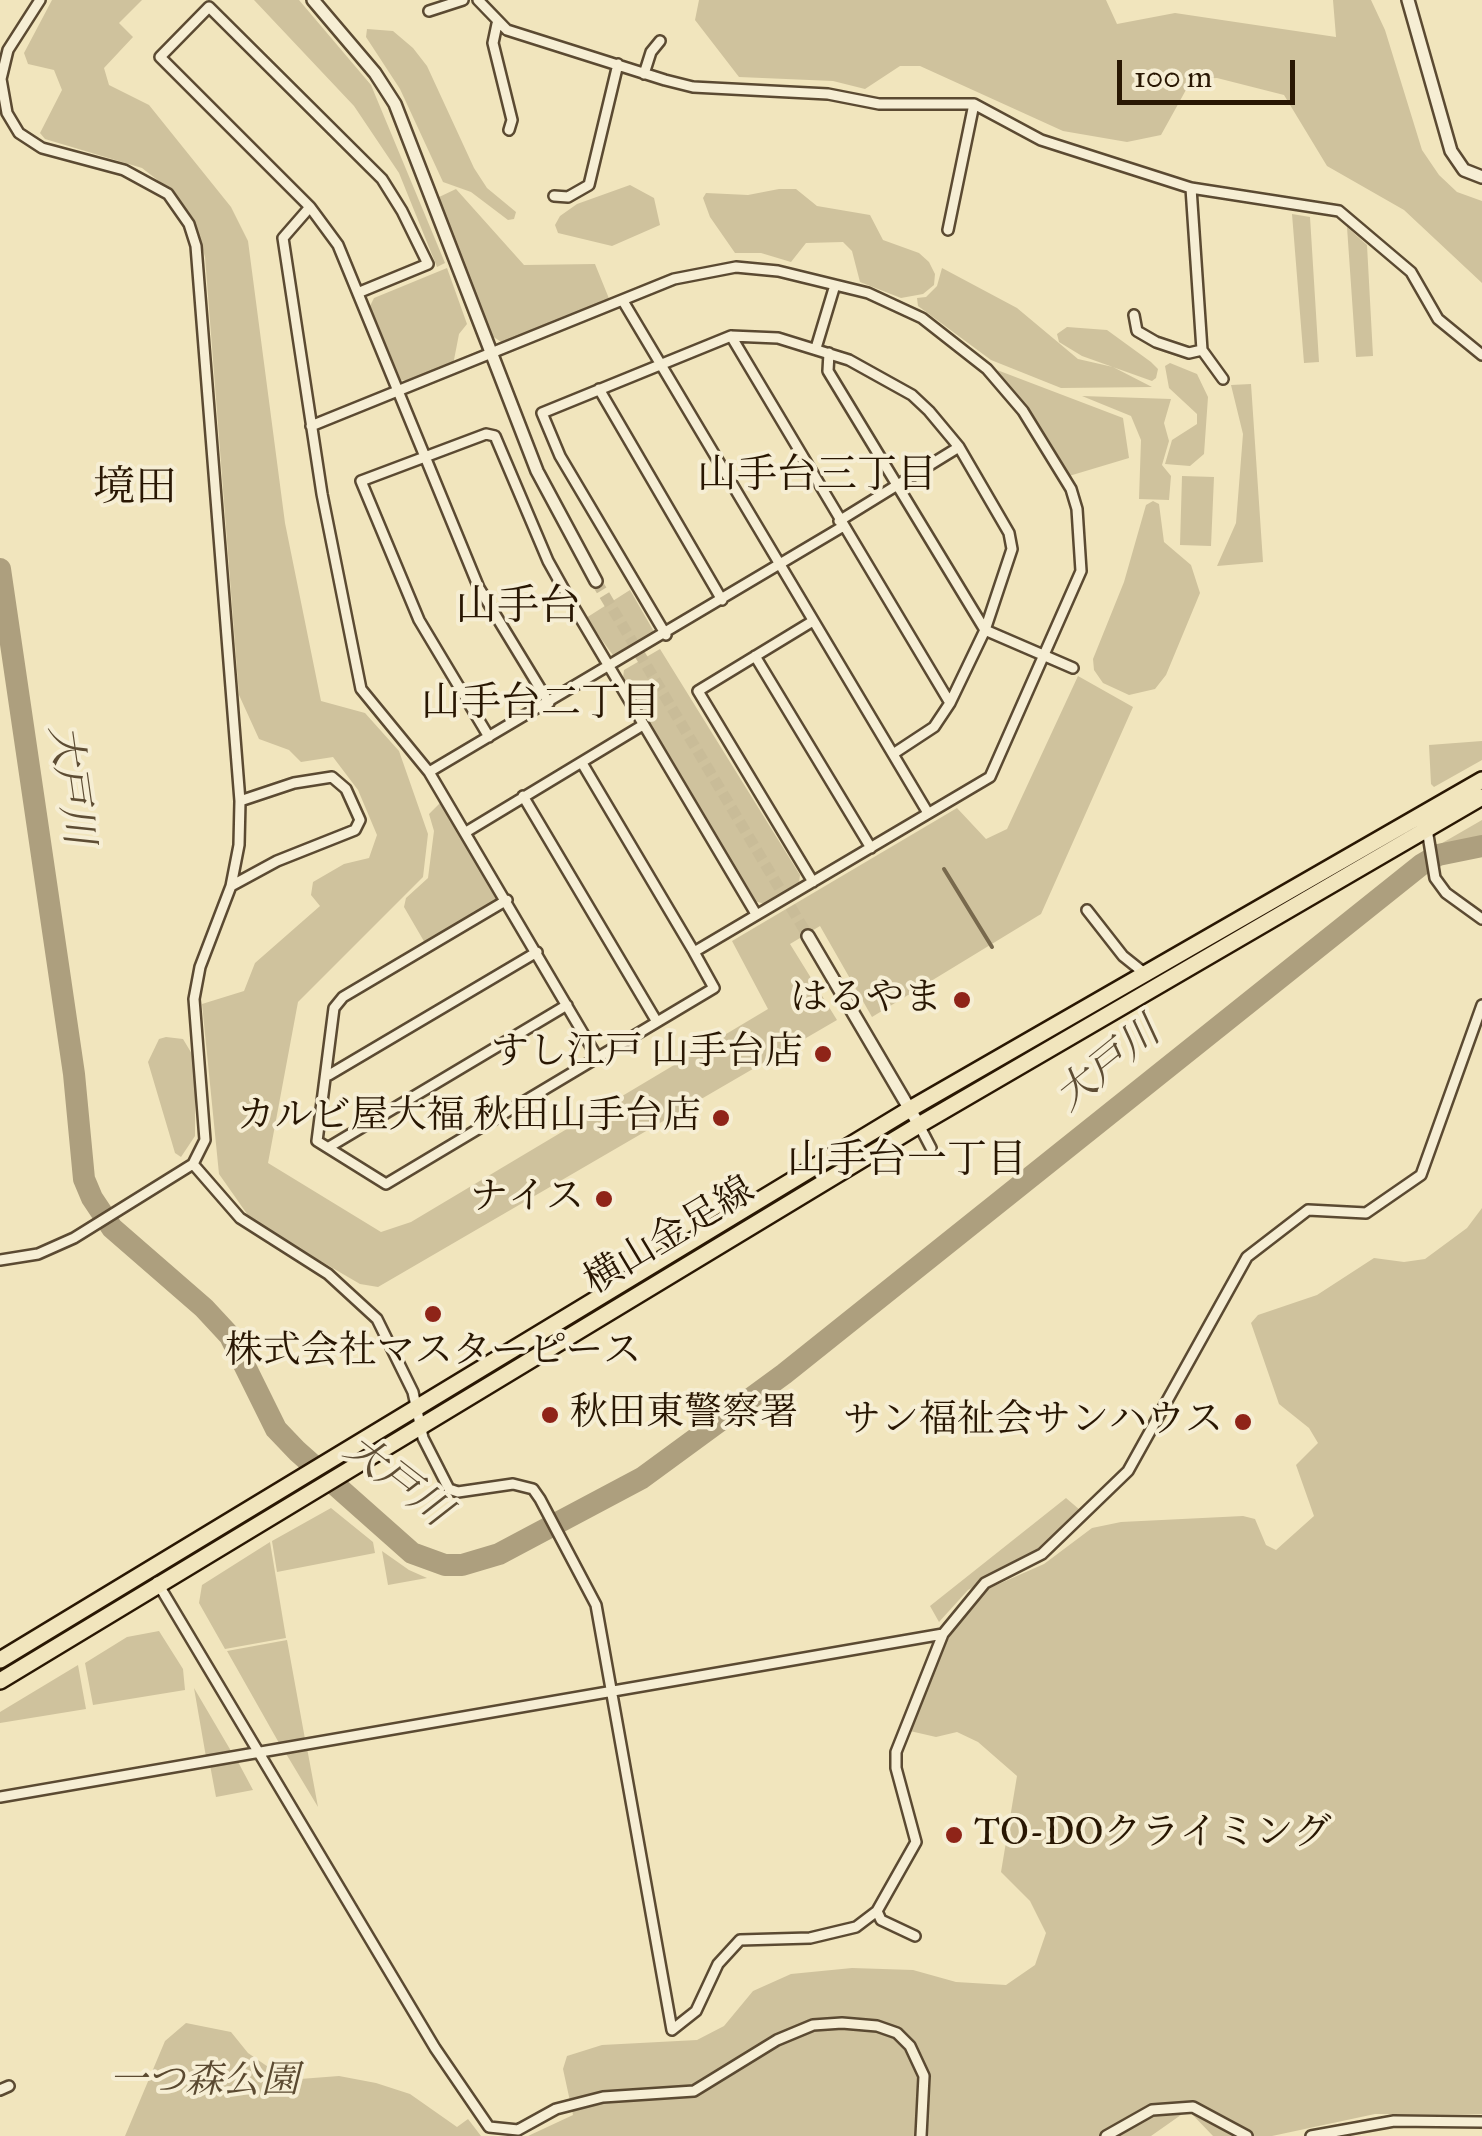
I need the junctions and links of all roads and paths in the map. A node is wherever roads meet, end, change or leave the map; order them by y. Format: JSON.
{"nodes":[{"id":1,"x":40,"y":0,"type":"edge"},
{"id":2,"x":314,"y":0,"type":"edge"},
{"id":3,"x":463,"y":0,"type":"edge"},
{"id":4,"x":478,"y":0,"type":"edge"},
{"id":5,"x":1408,"y":0,"type":"edge"},
{"id":6,"x":429,"y":11,"type":"dead end"},
{"id":7,"x":497,"y":24,"type":"junction"},
{"id":8,"x":660,"y":41,"type":"dead end"},
{"id":9,"x":618,"y":64,"type":"junction"},
{"id":10,"x":644,"y":74,"type":"junction"},
{"id":11,"x":974,"y":104,"type":"junction"},
{"id":12,"x":509,"y":130,"type":"dead end"},
{"id":13,"x":1482,"y":177,"type":"edge"},
{"id":14,"x":1191,"y":188,"type":"junction"},
{"id":15,"x":554,"y":196,"type":"dead end"},
{"id":16,"x":310,"y":207,"type":"junction"},
{"id":17,"x":948,"y":230,"type":"dead end"},
{"id":18,"x":835,"y":285,"type":"junction"},
{"id":19,"x":360,"y":292,"type":"junction"},
{"id":20,"x":623,"y":301,"type":"junction"},
{"id":21,"x":1134,"y":315,"type":"dead end"},
{"id":22,"x":731,"y":336,"type":"junction"},
{"id":23,"x":816,"y":348,"type":"junction"},
{"id":24,"x":1202,"y":350,"type":"junction"},
{"id":25,"x":828,"y":352,"type":"junction"},
{"id":26,"x":1482,"y":355,"type":"edge"},
{"id":27,"x":491,"y":356,"type":"junction"},
{"id":28,"x":661,"y":362,"type":"junction"},
{"id":29,"x":1224,"y":380,"type":"dead end"},
{"id":30,"x":599,"y":389,"type":"junction"},
{"id":31,"x":398,"y":391,"type":"junction"},
{"id":32,"x":311,"y":426,"type":"junction"},
{"id":33,"x":959,"y":447,"type":"junction"},
{"id":34,"x":424,"y":457,"type":"junction"},
{"id":35,"x":897,"y":485,"type":"junction"},
{"id":36,"x":840,"y":524,"type":"junction"},
{"id":37,"x":781,"y":565,"type":"junction"},
{"id":38,"x":596,"y":581,"type":"tunnel mouth"},
{"id":39,"x":722,"y":600,"type":"junction"},
{"id":40,"x":813,"y":621,"type":"junction"},
{"id":41,"x":985,"y":630,"type":"junction"},
{"id":42,"x":666,"y":635,"type":"junction"},
{"id":43,"x":1046,"y":655,"type":"junction"},
{"id":44,"x":755,"y":656,"type":"junction"},
{"id":45,"x":609,"y":668,"type":"junction"},
{"id":46,"x":1073,"y":668,"type":"dead end"},
{"id":47,"x":950,"y":703,"type":"junction"},
{"id":48,"x":549,"y":704,"type":"junction"},
{"id":49,"x":643,"y":725,"type":"junction"},
{"id":50,"x":489,"y":737,"type":"junction"},
{"id":51,"x":893,"y":754,"type":"junction"},
{"id":52,"x":582,"y":763,"type":"junction"},
{"id":53,"x":430,"y":772,"type":"junction"},
{"id":54,"x":1482,"y":780,"type":"edge"},
{"id":55,"x":523,"y":796,"type":"junction"},
{"id":56,"x":1482,"y":797,"type":"edge"},
{"id":57,"x":240,"y":801,"type":"junction"},
{"id":58,"x":928,"y":813,"type":"junction"},
{"id":59,"x":1426,"y":820,"type":"junction"},
{"id":60,"x":466,"y":832,"type":"junction"},
{"id":61,"x":871,"y":848,"type":"junction"},
{"id":62,"x":813,"y":882,"type":"junction"},
{"id":63,"x":231,"y":886,"type":"junction"},
{"id":64,"x":507,"y":900,"type":"junction"},
{"id":65,"x":1087,"y":910,"type":"dead end"},
{"id":66,"x":756,"y":914,"type":"junction"},
{"id":67,"x":1482,"y":919,"type":"edge"},
{"id":68,"x":808,"y":936,"type":"tunnel mouth"},
{"id":69,"x":537,"y":952,"type":"junction"},
{"id":70,"x":694,"y":952,"type":"junction"},
{"id":71,"x":1143,"y":972,"type":"junction"},
{"id":72,"x":567,"y":1005,"type":"junction"},
{"id":73,"x":1482,"y":1005,"type":"edge"},
{"id":74,"x":657,"y":1022,"type":"junction"},
{"id":75,"x":597,"y":1057,"type":"junction"},
{"id":76,"x":328,"y":1076,"type":"junction"},
{"id":77,"x":910,"y":1108,"type":"junction"},
{"id":78,"x":919,"y":1124,"type":"junction"},
{"id":79,"x":329,"y":1146,"type":"junction"},
{"id":80,"x":932,"y":1148,"type":"dead end"},
{"id":81,"x":193,"y":1164,"type":"junction"},
{"id":82,"x":0,"y":1260,"type":"edge"},
{"id":83,"x":419,"y":1417,"type":"junction"},
{"id":84,"x":154,"y":1578,"type":"junction"},
{"id":85,"x":943,"y":1634,"type":"junction"},
{"id":86,"x":0,"y":1660,"type":"edge"},
{"id":87,"x":0,"y":1681,"type":"edge"},
{"id":88,"x":613,"y":1690,"type":"junction"},
{"id":89,"x":260,"y":1750,"type":"junction"},
{"id":90,"x":0,"y":1797,"type":"edge"},
{"id":91,"x":878,"y":1911,"type":"junction"},
{"id":92,"x":915,"y":1936,"type":"dead end"},
{"id":93,"x":1482,"y":2122,"type":"edge"},
{"id":94,"x":921,"y":2136,"type":"edge"},
{"id":95,"x":1106,"y":2136,"type":"edge"},
{"id":96,"x":1247,"y":2136,"type":"edge"},
{"id":97,"x":1311,"y":2136,"type":"edge"}],
"edges":[{"from":1,"to":57,"type":"street"},
{"from":2,"to":27,"type":"street"},
{"from":3,"to":6,"type":"street"},
{"from":4,"to":7,"type":"street"},
{"from":5,"to":13,"type":"street"},
{"from":7,"to":9,"type":"street"},
{"from":7,"to":12,"type":"street"},
{"from":8,"to":10,"type":"street"},
{"from":9,"to":10,"type":"street"},
{"from":9,"to":15,"type":"street"},
{"from":10,"to":11,"type":"street"},
{"from":11,"to":14,"type":"street"},
{"from":11,"to":17,"type":"street"},
{"from":14,"to":24,"type":"street"},
{"from":14,"to":26,"type":"street"},
{"from":16,"to":19,"type":"street"},
{"from":16,"to":19,"type":"street"},
{"from":16,"to":32,"type":"street"},
{"from":18,"to":20,"type":"street"},
{"from":18,"to":23,"type":"street"},
{"from":18,"to":43,"type":"street"},
{"from":19,"to":31,"type":"street"},
{"from":20,"to":27,"type":"street"},
{"from":20,"to":28,"type":"street"},
{"from":21,"to":24,"type":"street"},
{"from":22,"to":23,"type":"street"},
{"from":22,"to":28,"type":"street"},
{"from":22,"to":36,"type":"street"},
{"from":23,"to":25,"type":"street"},
{"from":24,"to":29,"type":"street"},
{"from":25,"to":33,"type":"street"},
{"from":25,"to":35,"type":"street"},
{"from":27,"to":31,"type":"street"},
{"from":27,"to":38,"type":"street"},
{"from":28,"to":30,"type":"street"},
{"from":28,"to":37,"type":"street"},
{"from":30,"to":39,"type":"street"},
{"from":30,"to":42,"type":"street"},
{"from":31,"to":32,"type":"street"},
{"from":31,"to":34,"type":"street"},
{"from":32,"to":53,"type":"street"},
{"from":33,"to":35,"type":"street"},
{"from":33,"to":41,"type":"street"},
{"from":34,"to":45,"type":"street"},
{"from":34,"to":48,"type":"street"},
{"from":34,"to":50,"type":"street"},
{"from":35,"to":36,"type":"street"},
{"from":35,"to":41,"type":"street"},
{"from":36,"to":37,"type":"street"},
{"from":36,"to":47,"type":"street"},
{"from":37,"to":39,"type":"street"},
{"from":37,"to":40,"type":"street"},
{"from":39,"to":42,"type":"street"},
{"from":40,"to":44,"type":"street"},
{"from":40,"to":51,"type":"street"},
{"from":41,"to":43,"type":"street"},
{"from":41,"to":47,"type":"street"},
{"from":42,"to":45,"type":"street"},
{"from":43,"to":46,"type":"street"},
{"from":43,"to":58,"type":"street"},
{"from":44,"to":61,"type":"street"},
{"from":44,"to":62,"type":"street"},
{"from":45,"to":48,"type":"street"},
{"from":45,"to":49,"type":"street"},
{"from":47,"to":51,"type":"street"},
{"from":48,"to":50,"type":"street"},
{"from":49,"to":52,"type":"street"},
{"from":49,"to":66,"type":"street"},
{"from":50,"to":53,"type":"street"},
{"from":51,"to":58,"type":"street"},
{"from":52,"to":55,"type":"street"},
{"from":52,"to":70,"type":"street"},
{"from":53,"to":60,"type":"street"},
{"from":54,"to":59,"type":"main road","name":"横山金足線"},
{"from":55,"to":60,"type":"street"},
{"from":55,"to":74,"type":"street"},
{"from":56,"to":59,"type":"main road","name":"横山金足線"},
{"from":57,"to":63,"type":"street"},
{"from":57,"to":63,"type":"street"},
{"from":58,"to":61,"type":"street"},
{"from":59,"to":67,"type":"street"},
{"from":59,"to":71,"type":"main road","name":"横山金足線"},
{"from":59,"to":78,"type":"main road","name":"横山金足線"},
{"from":60,"to":64,"type":"street"},
{"from":61,"to":62,"type":"street"},
{"from":62,"to":66,"type":"street"},
{"from":63,"to":81,"type":"street"},
{"from":64,"to":69,"type":"street"},
{"from":64,"to":76,"type":"street"},
{"from":65,"to":71,"type":"street"},
{"from":66,"to":70,"type":"street"},
{"from":68,"to":77,"type":"street"},
{"from":69,"to":72,"type":"street"},
{"from":69,"to":76,"type":"street"},
{"from":70,"to":74,"type":"street"},
{"from":71,"to":77,"type":"main road","name":"横山金足線"},
{"from":72,"to":75,"type":"street"},
{"from":72,"to":79,"type":"street"},
{"from":73,"to":85,"type":"street"},
{"from":74,"to":75,"type":"street"},
{"from":75,"to":79,"type":"street"},
{"from":76,"to":79,"type":"street"},
{"from":77,"to":78,"type":"street"},
{"from":77,"to":83,"type":"main road","name":"横山金足線"},
{"from":78,"to":80,"type":"street"},
{"from":78,"to":83,"type":"main road","name":"横山金足線"},
{"from":81,"to":82,"type":"street"},
{"from":81,"to":83,"type":"street"},
{"from":83,"to":84,"type":"main road","name":"横山金足線"},
{"from":83,"to":88,"type":"street"},
{"from":84,"to":86,"type":"main road","name":"横山金足線"},
{"from":84,"to":87,"type":"main road","name":"横山金足線"},
{"from":84,"to":89,"type":"street"},
{"from":85,"to":88,"type":"street"},
{"from":85,"to":91,"type":"street"},
{"from":88,"to":89,"type":"street"},
{"from":88,"to":91,"type":"street"},
{"from":89,"to":90,"type":"street"},
{"from":89,"to":94,"type":"street"},
{"from":91,"to":92,"type":"street"},
{"from":93,"to":97,"type":"street"},
{"from":95,"to":96,"type":"street"}]}
